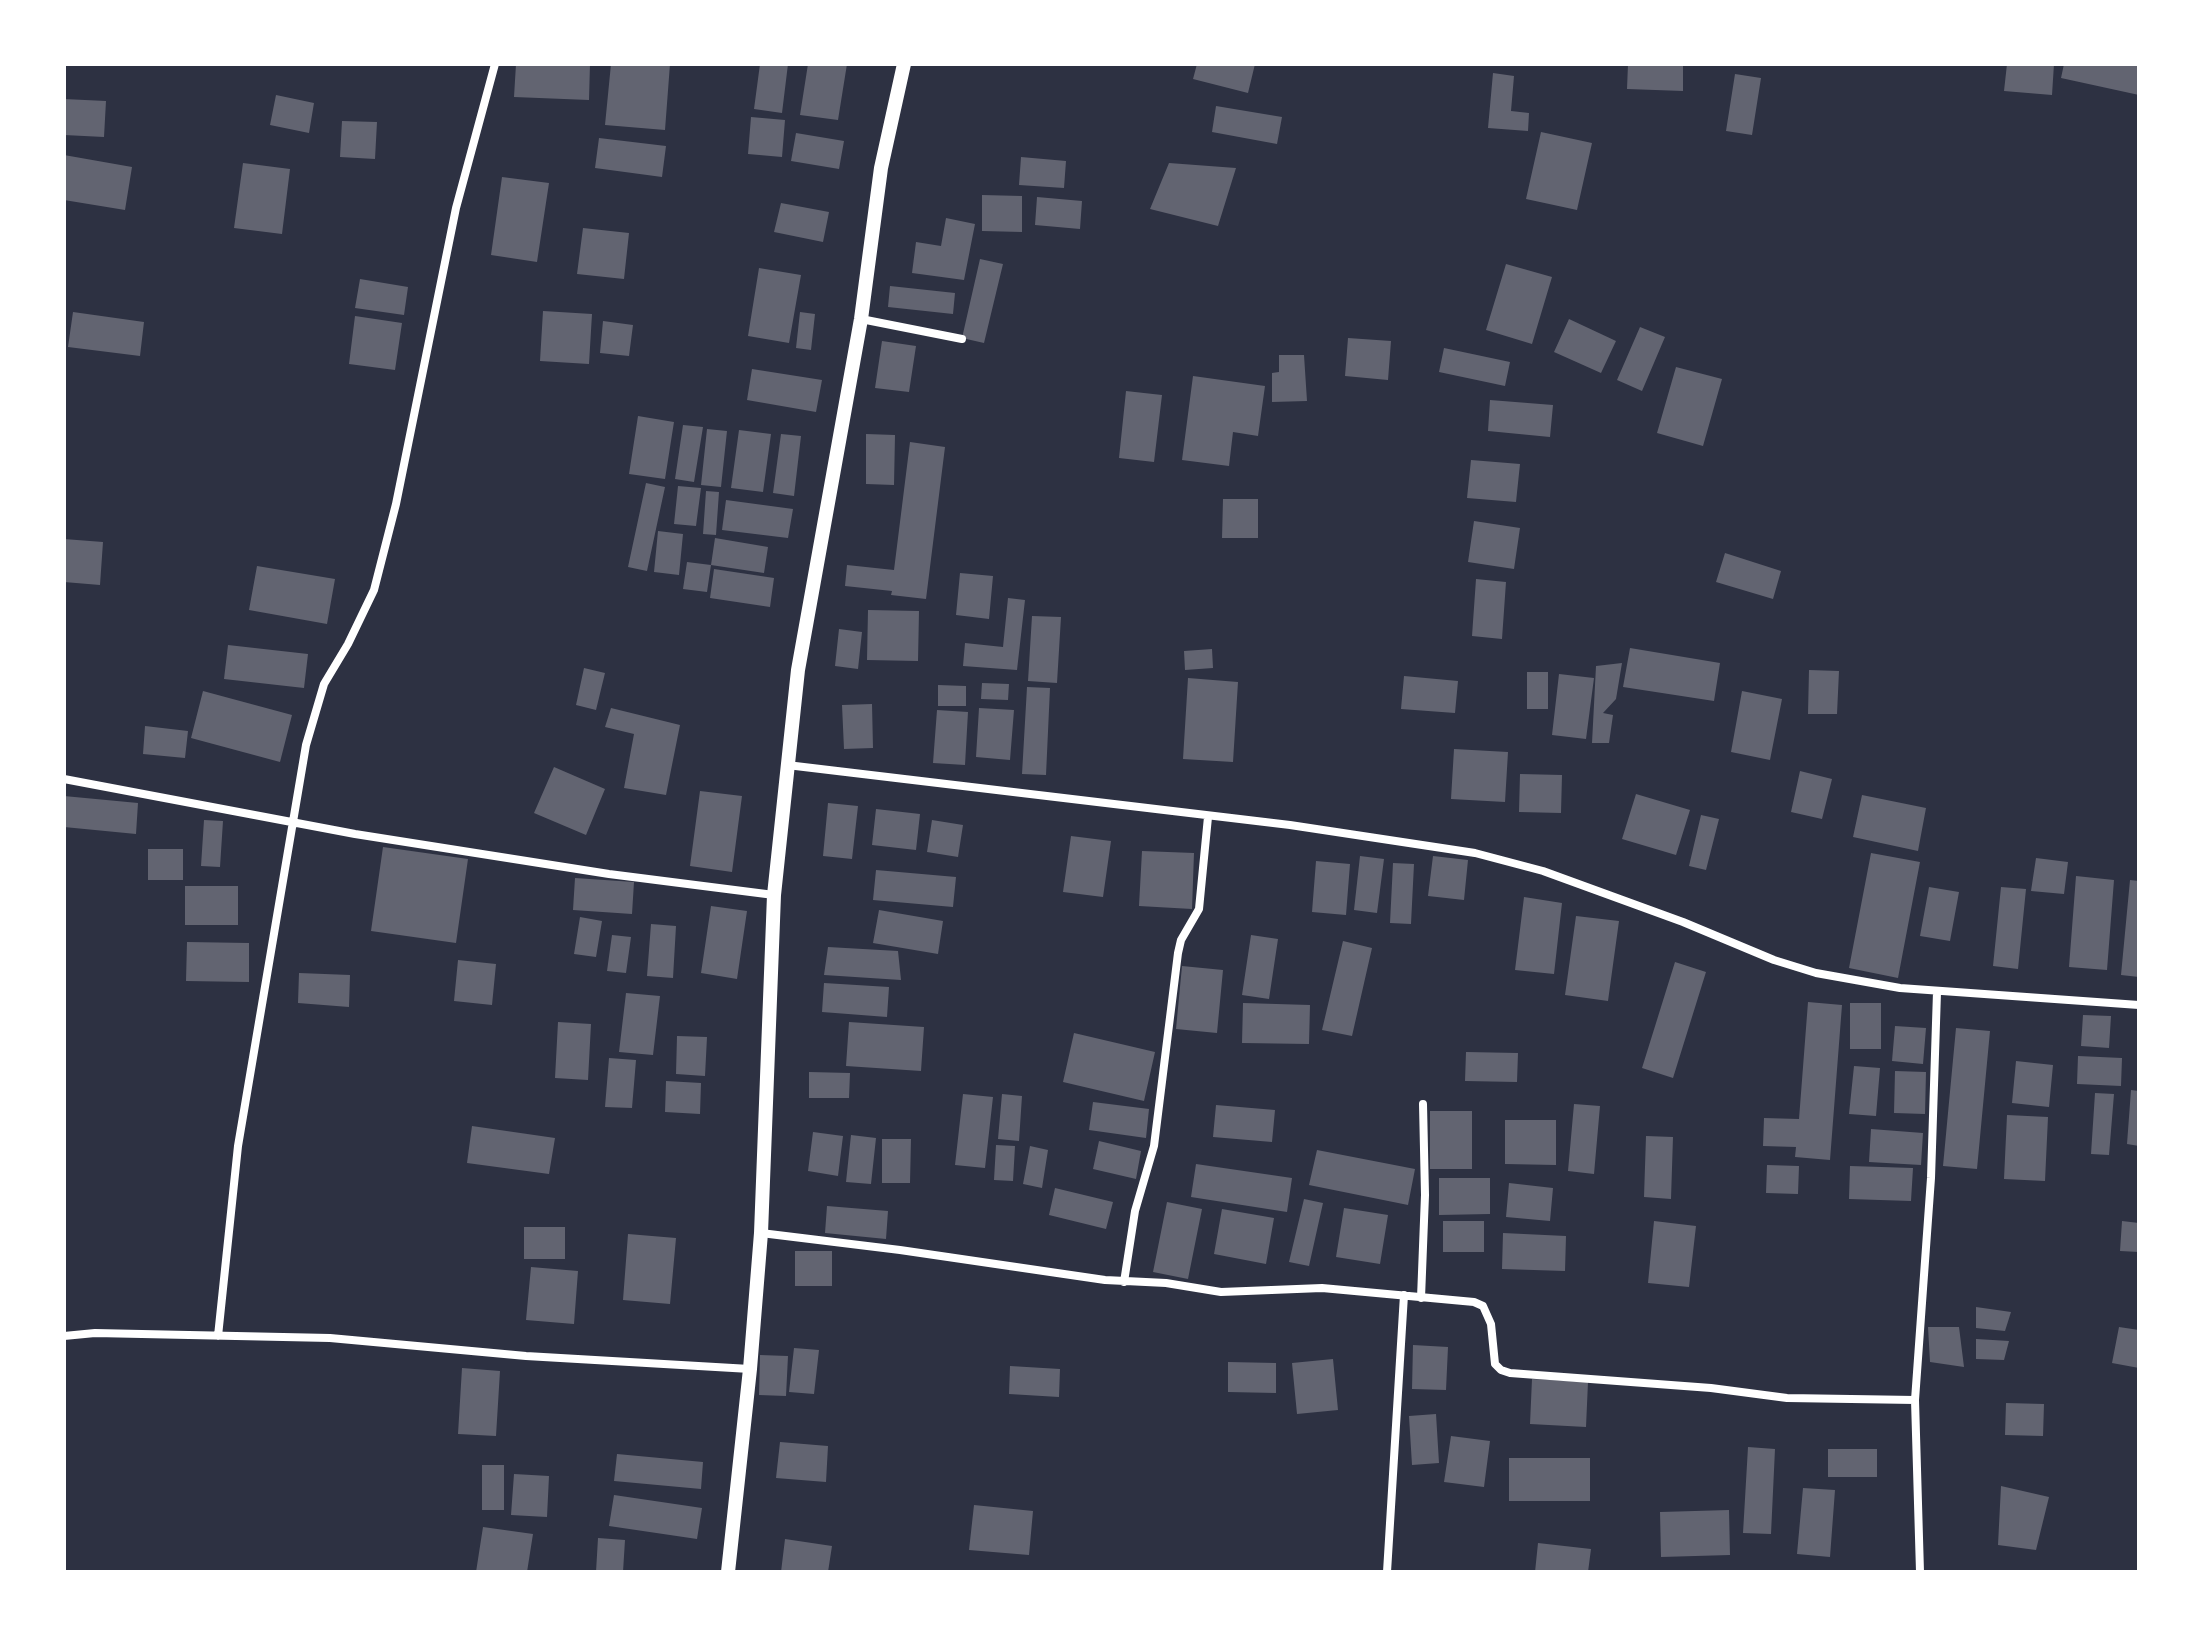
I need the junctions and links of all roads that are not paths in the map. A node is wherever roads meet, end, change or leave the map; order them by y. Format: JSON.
{"nodes":[{"id":1,"x":495,"y":64,"type":"edge"},
{"id":2,"x":904,"y":64,"type":"edge"},
{"id":3,"x":861,"y":319,"type":"junction"},
{"id":4,"x":962,"y":339,"type":"dead end"},
{"id":5,"x":787,"y":765,"type":"junction"},
{"id":6,"x":64,"y":779,"type":"edge"},
{"id":7,"x":1208,"y":817,"type":"junction"},
{"id":8,"x":294,"y":821,"type":"junction"},
{"id":9,"x":774,"y":895,"type":"junction"},
{"id":10,"x":1937,"y":992,"type":"junction"},
{"id":11,"x":2139,"y":1005,"type":"edge"},
{"id":12,"x":1423,"y":1104,"type":"dead end"},
{"id":13,"x":761,"y":1233,"type":"junction"},
{"id":14,"x":1124,"y":1282,"type":"junction"},
{"id":15,"x":1404,"y":1295,"type":"junction"},
{"id":16,"x":1421,"y":1298,"type":"junction"},
{"id":17,"x":64,"y":1336,"type":"edge"},
{"id":18,"x":218,"y":1336,"type":"junction"},
{"id":19,"x":750,"y":1369,"type":"junction"},
{"id":20,"x":1915,"y":1400,"type":"junction"},
{"id":21,"x":728,"y":1572,"type":"edge"},
{"id":22,"x":1387,"y":1572,"type":"edge"},
{"id":23,"x":1920,"y":1572,"type":"edge"}],
"edges":[{"from":1,"to":8,"type":"street"},
{"from":2,"to":3,"type":"street"},
{"from":3,"to":4,"type":"street"},
{"from":3,"to":5,"type":"street"},
{"from":5,"to":7,"type":"street"},
{"from":5,"to":9,"type":"street"},
{"from":6,"to":8,"type":"street"},
{"from":7,"to":10,"type":"street"},
{"from":7,"to":14,"type":"street"},
{"from":8,"to":9,"type":"street"},
{"from":8,"to":18,"type":"street"},
{"from":9,"to":13,"type":"street"},
{"from":10,"to":11,"type":"street"},
{"from":10,"to":20,"type":"street"},
{"from":12,"to":16,"type":"street"},
{"from":13,"to":14,"type":"street"},
{"from":13,"to":19,"type":"street"},
{"from":14,"to":15,"type":"street"},
{"from":15,"to":16,"type":"street"},
{"from":15,"to":22,"type":"street"},
{"from":16,"to":20,"type":"street"},
{"from":17,"to":18,"type":"street"},
{"from":18,"to":19,"type":"street"},
{"from":19,"to":21,"type":"street"},
{"from":20,"to":23,"type":"street"}]}
